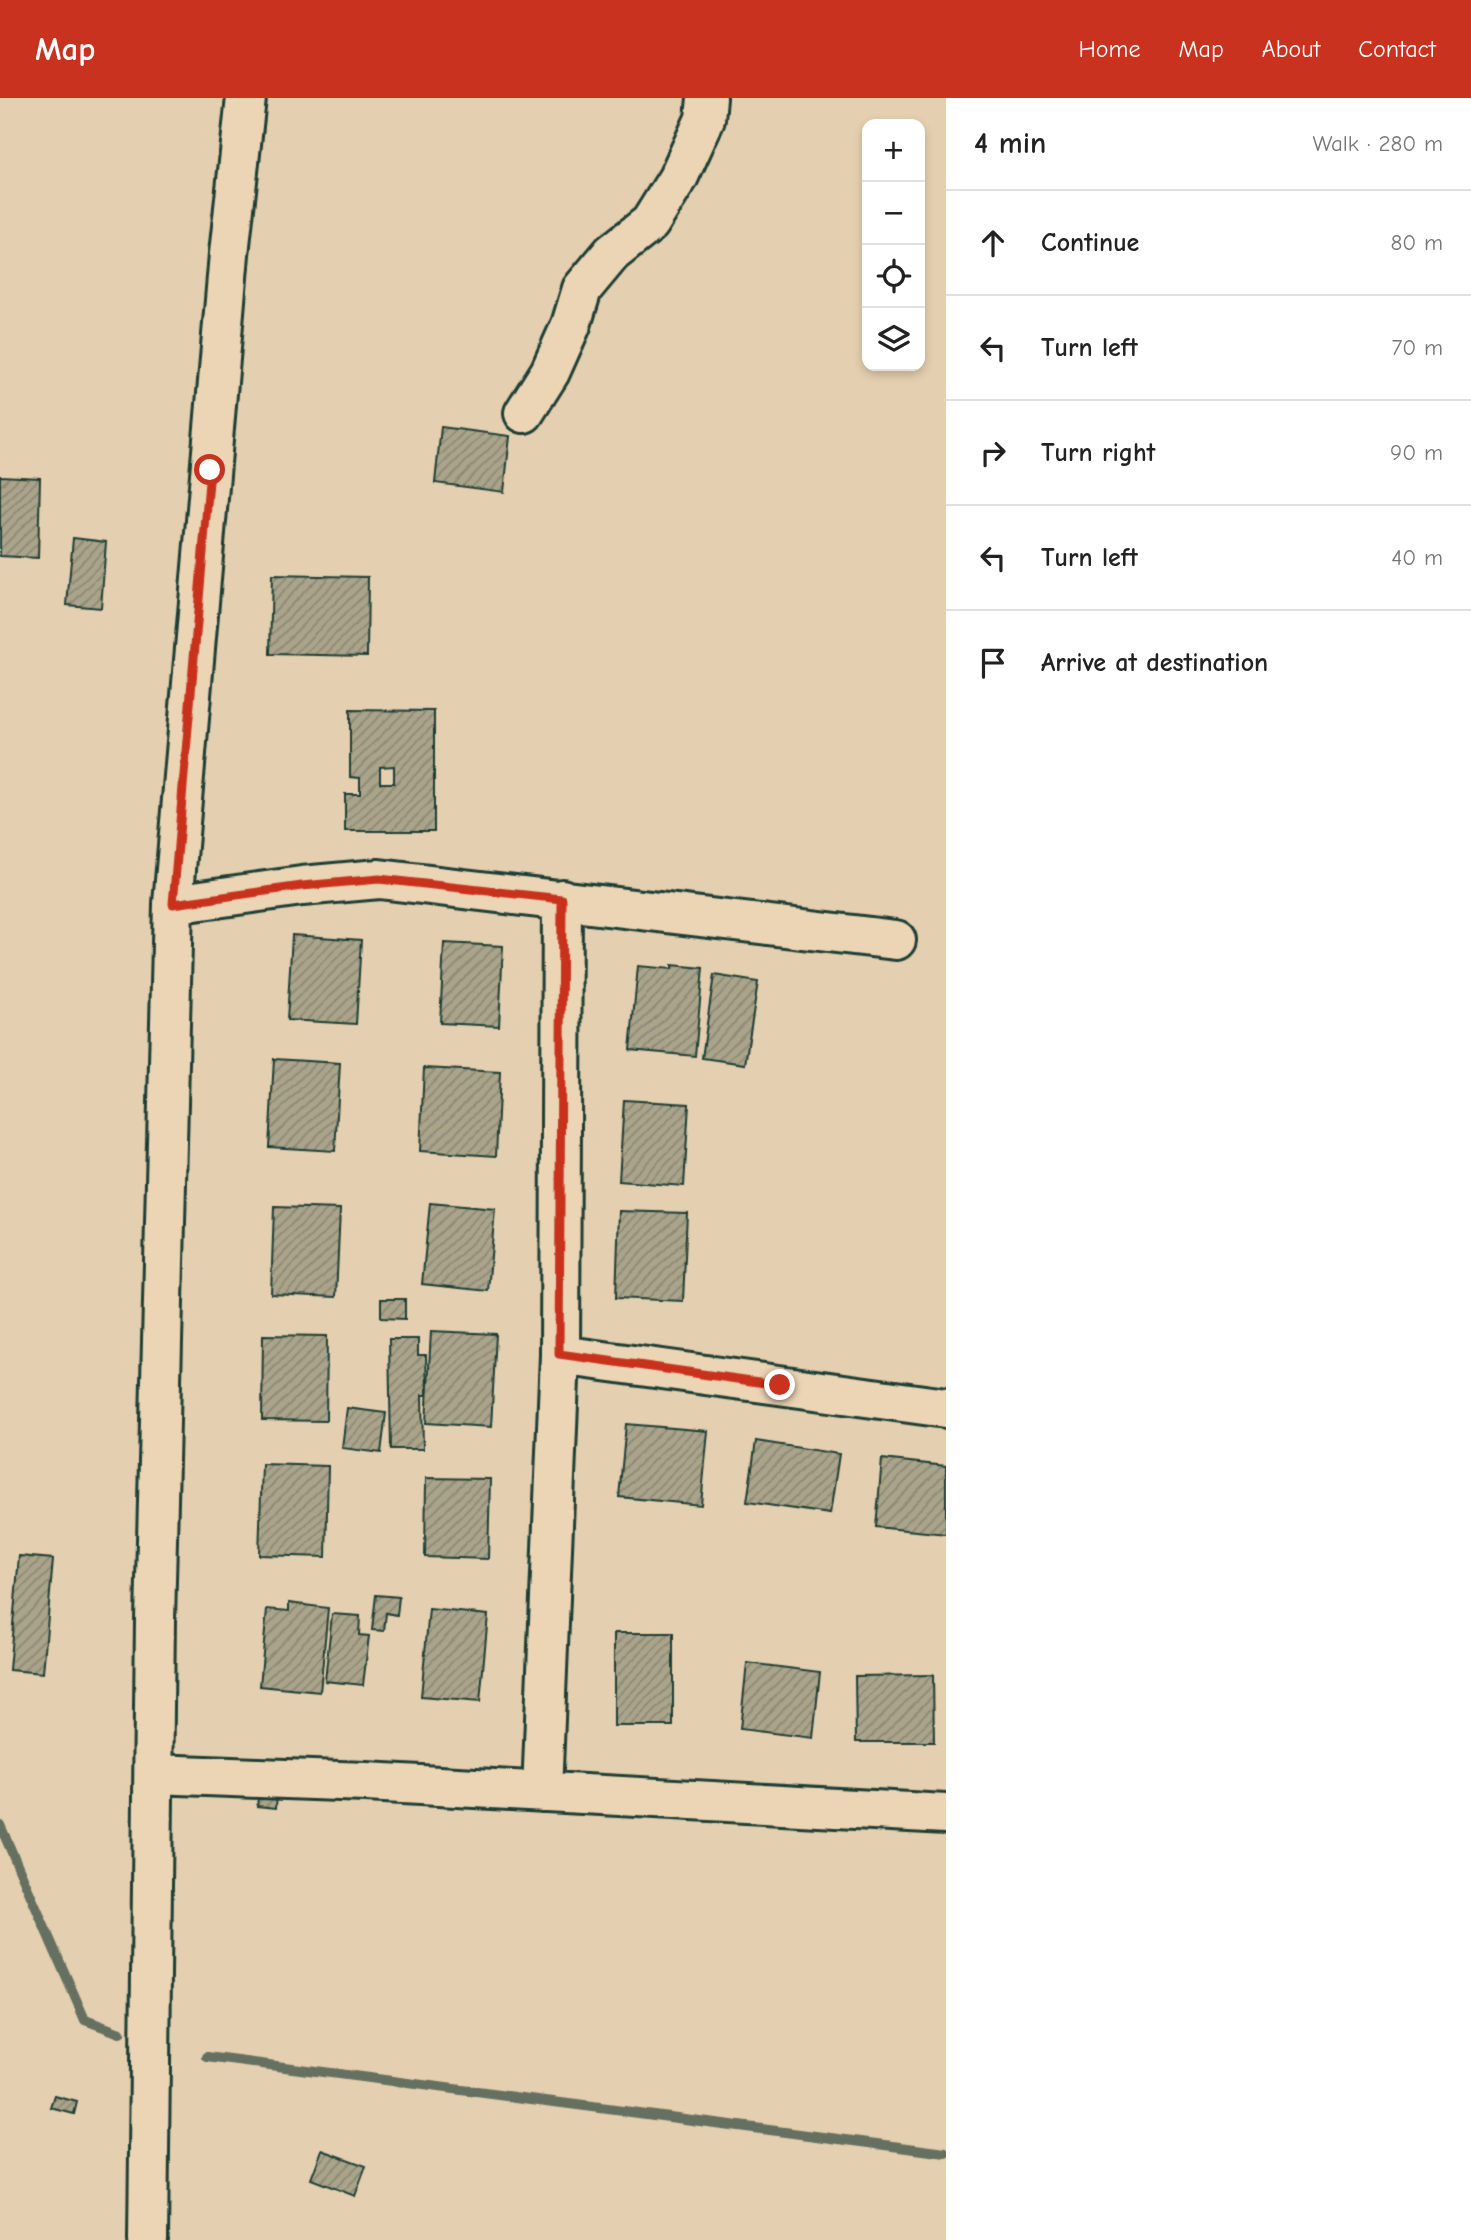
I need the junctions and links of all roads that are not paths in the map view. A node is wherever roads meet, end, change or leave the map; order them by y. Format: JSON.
{"nodes":[{"id":1,"x":246,"y":98,"type":"edge"},
{"id":2,"x":707,"y":98,"type":"edge"},
{"id":3,"x":524,"y":413,"type":"dead end"},
{"id":4,"x":562,"y":899,"type":"junction"},
{"id":5,"x":173,"y":904,"type":"junction"},
{"id":6,"x":896,"y":940,"type":"dead end"},
{"id":7,"x":559,"y":1354,"type":"junction"},
{"id":8,"x":946,"y":1408,"type":"edge"},
{"id":9,"x":154,"y":1774,"type":"junction"},
{"id":10,"x":542,"y":1792,"type":"junction"},
{"id":11,"x":946,"y":1814,"type":"edge"},
{"id":12,"x":148,"y":2240,"type":"edge"}],
"edges":[{"from":1,"to":5,"type":"street"},
{"from":2,"to":3,"type":"street"},
{"from":4,"to":5,"type":"street"},
{"from":4,"to":6,"type":"street"},
{"from":4,"to":7,"type":"street"},
{"from":5,"to":9,"type":"street"},
{"from":7,"to":8,"type":"street"},
{"from":7,"to":10,"type":"street"},
{"from":9,"to":10,"type":"street"},
{"from":9,"to":12,"type":"street"},
{"from":10,"to":11,"type":"street"}]}
